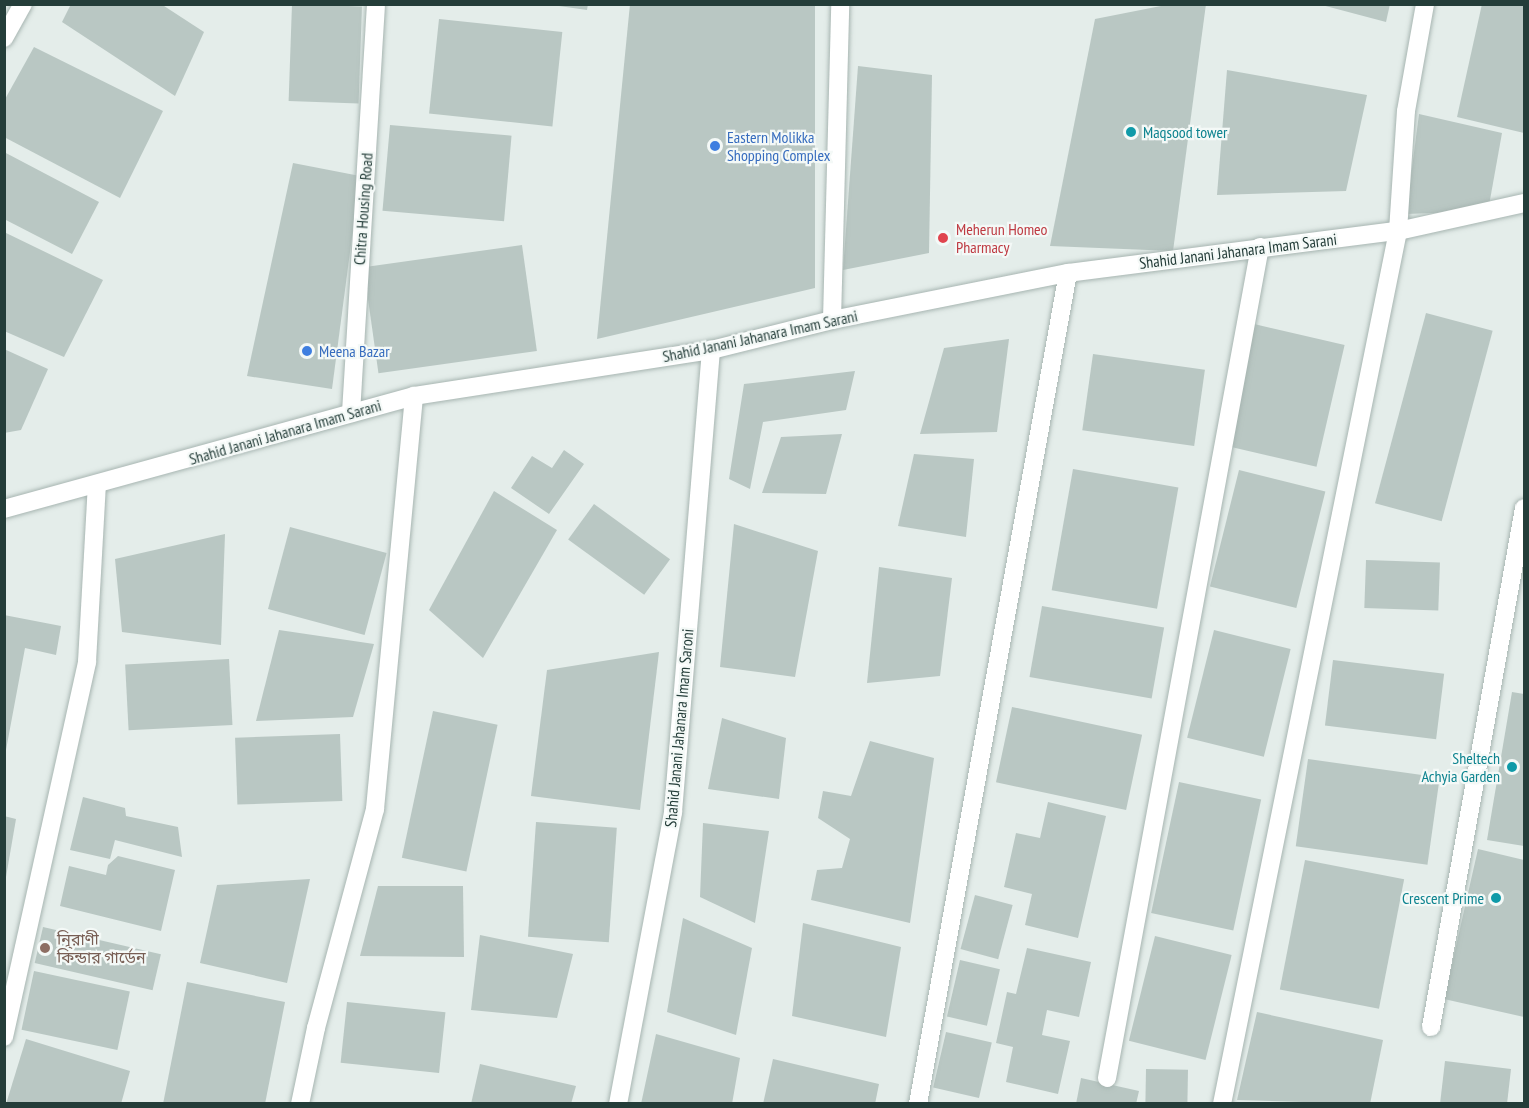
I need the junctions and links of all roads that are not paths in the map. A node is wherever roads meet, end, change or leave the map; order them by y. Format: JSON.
{"nodes":[{"id":1,"x":23,"y":4,"type":"edge"},
{"id":2,"x":376,"y":4,"type":"edge"},
{"id":3,"x":840,"y":4,"type":"edge"},
{"id":4,"x":1425,"y":4,"type":"edge"},
{"id":5,"x":4,"y":38,"type":"edge"},
{"id":6,"x":1524,"y":203,"type":"edge"},
{"id":7,"x":1398,"y":231,"type":"junction"},
{"id":8,"x":1260,"y":247,"type":"junction"},
{"id":9,"x":1068,"y":273,"type":"junction"},
{"id":10,"x":832,"y":320,"type":"junction"},
{"id":11,"x":711,"y":350,"type":"junction"},
{"id":12,"x":414,"y":396,"type":"junction"},
{"id":13,"x":351,"y":413,"type":"junction"},
{"id":14,"x":98,"y":484,"type":"junction"},
{"id":15,"x":1524,"y":508,"type":"edge"},
{"id":16,"x":4,"y":509,"type":"edge"},
{"id":17,"x":1431,"y":1027,"type":"dead end"},
{"id":18,"x":4,"y":1037,"type":"edge"},
{"id":19,"x":1107,"y":1078,"type":"dead end"},
{"id":20,"x":300,"y":1104,"type":"edge"},
{"id":21,"x":618,"y":1104,"type":"edge"},
{"id":22,"x":918,"y":1104,"type":"edge"},
{"id":23,"x":1222,"y":1104,"type":"edge"}],
"edges":[{"from":1,"to":5,"type":"street"},
{"from":2,"to":13,"type":"street","name":"Chitra Housing Road"},
{"from":3,"to":10,"type":"street"},
{"from":4,"to":7,"type":"street"},
{"from":6,"to":7,"type":"street","name":"Shahid Janani Jahanara Imam Sarani"},
{"from":7,"to":8,"type":"street","name":"Shahid Janani Jahanara Imam Sarani"},
{"from":7,"to":23,"type":"street"},
{"from":8,"to":9,"type":"street","name":"Shahid Janani Jahanara Imam Sarani"},
{"from":8,"to":19,"type":"street"},
{"from":9,"to":10,"type":"street","name":"Shahid Janani Jahanara Imam Sarani"},
{"from":9,"to":22,"type":"street"},
{"from":10,"to":11,"type":"street","name":"Shahid Janani Jahanara Imam Sarani"},
{"from":11,"to":12,"type":"street","name":"Shahid Janani Jahanara Imam Sarani"},
{"from":11,"to":21,"type":"street","name":"Shahid Janani Jahanara Imam Saroni"},
{"from":12,"to":13,"type":"street","name":"Shahid Janani Jahanara Imam Sarani"},
{"from":12,"to":20,"type":"street"},
{"from":13,"to":14,"type":"street","name":"Shahid Janani Jahanara Imam Sarani"},
{"from":14,"to":16,"type":"street","name":"Shahid Janani Jahanara Imam Sarani"},
{"from":14,"to":18,"type":"street"},
{"from":15,"to":17,"type":"street"}]}
